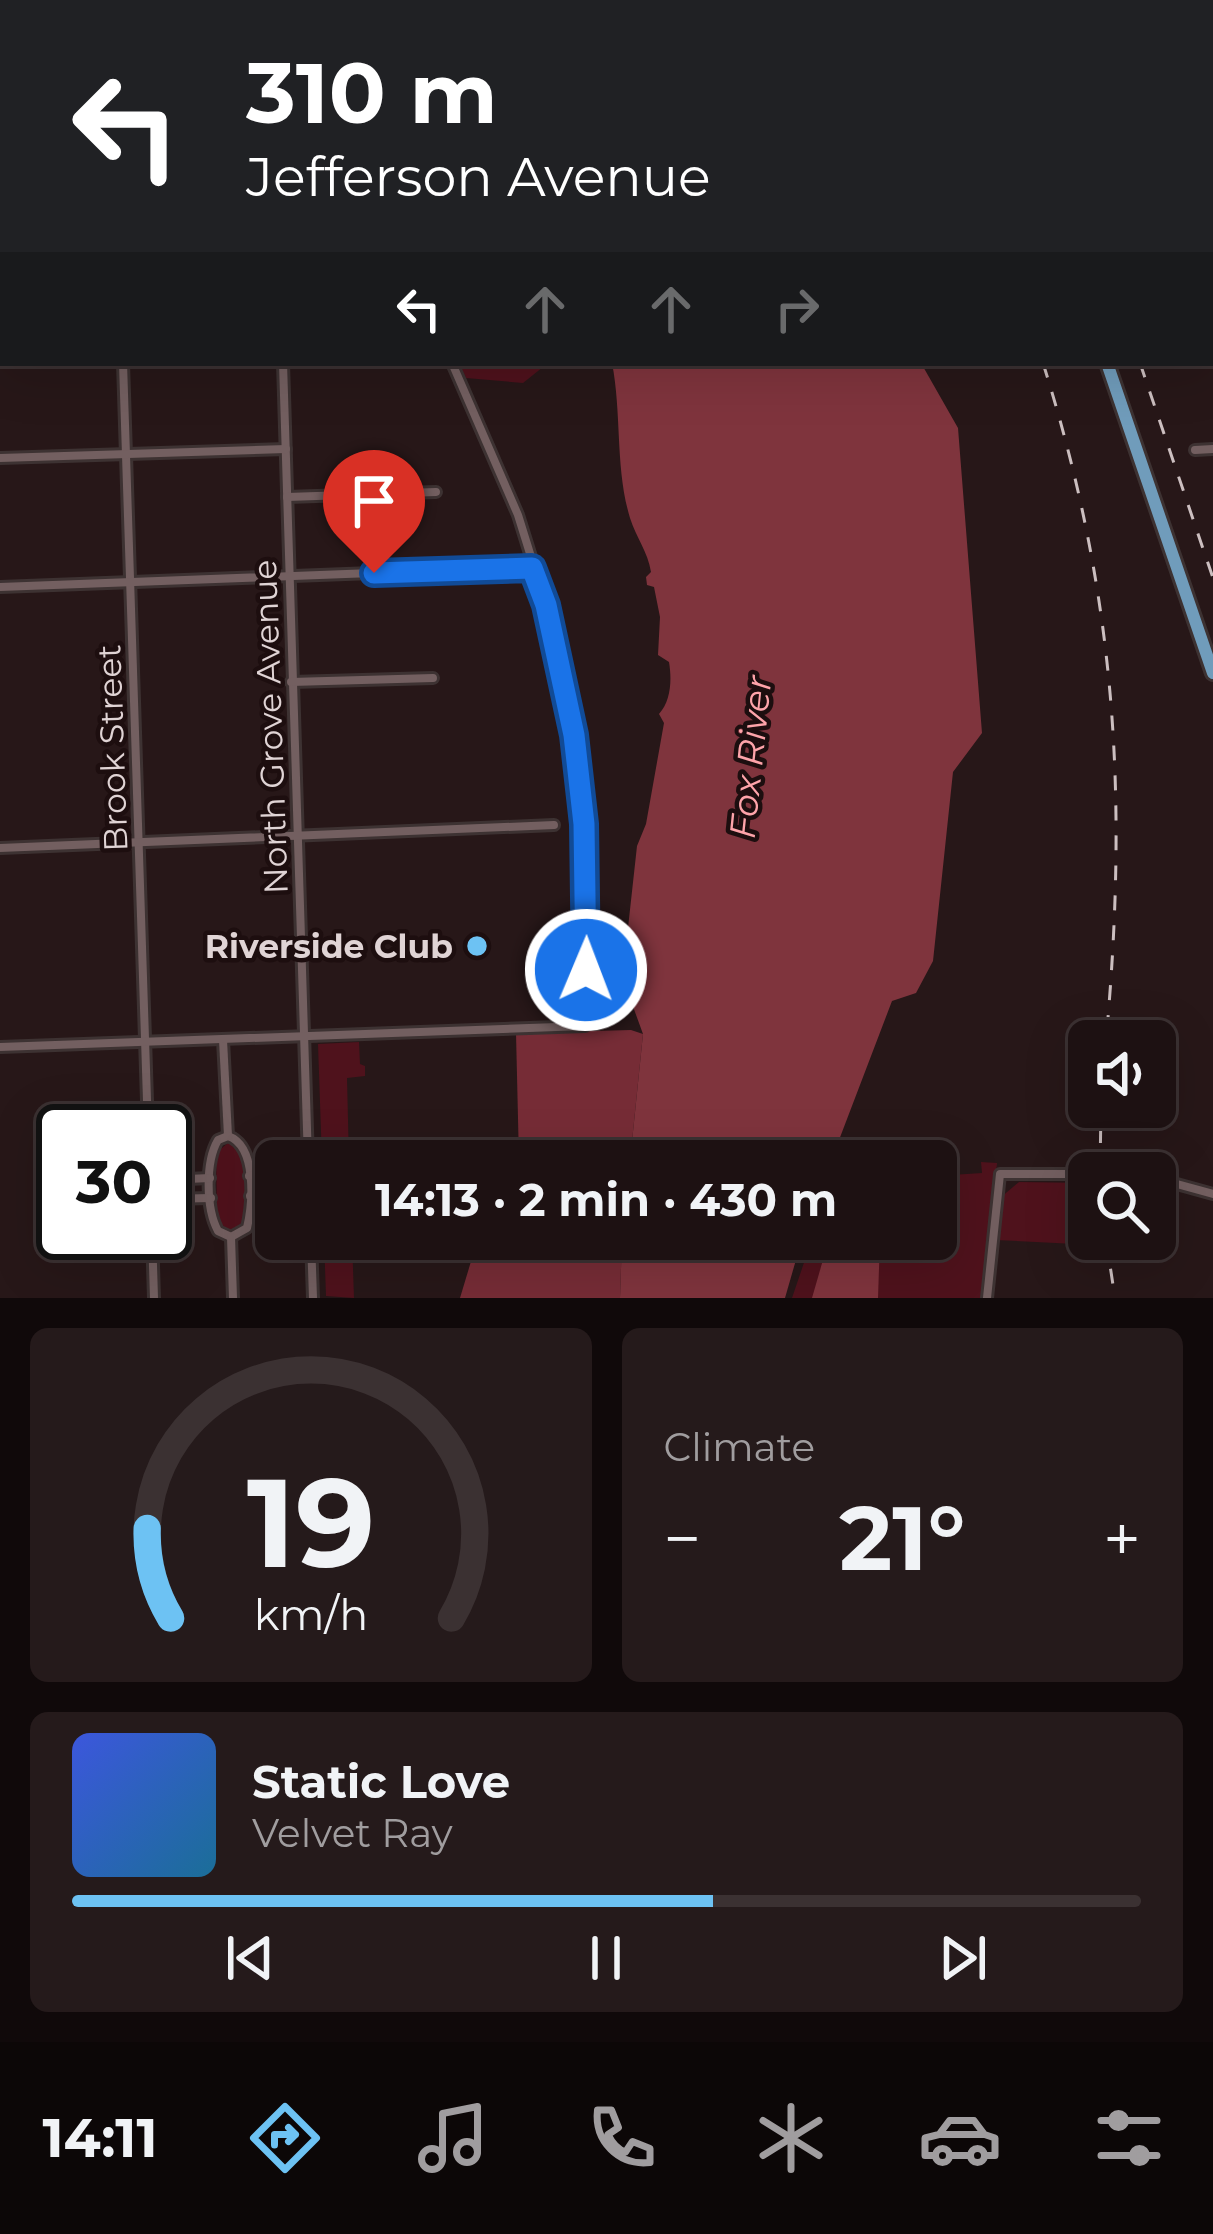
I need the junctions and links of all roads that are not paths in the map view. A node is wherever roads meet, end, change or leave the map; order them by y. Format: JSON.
{"nodes":[{"id":1,"x":123,"y":366,"type":"edge"},
{"id":2,"x":283,"y":366,"type":"edge"},
{"id":3,"x":453,"y":366,"type":"edge"},
{"id":4,"x":1108,"y":366,"type":"edge"},
{"id":5,"x":286,"y":449,"type":"junction"},
{"id":6,"x":1213,"y":449,"type":"edge"},
{"id":7,"x":1195,"y":450,"type":"dead end"},
{"id":8,"x":126,"y":455,"type":"junction"},
{"id":9,"x":0,"y":458,"type":"edge"},
{"id":10,"x":436,"y":492,"type":"dead end"},
{"id":11,"x":287,"y":497,"type":"junction"},
{"id":12,"x":532,"y":568,"type":"junction"},
{"id":13,"x":288,"y":576,"type":"junction"},
{"id":14,"x":130,"y":582,"type":"junction"},
{"id":15,"x":0,"y":587,"type":"edge"},
{"id":16,"x":1213,"y":674,"type":"edge"},
{"id":17,"x":433,"y":678,"type":"dead end"},
{"id":18,"x":291,"y":682,"type":"junction"},
{"id":19,"x":554,"y":825,"type":"dead end"},
{"id":20,"x":297,"y":837,"type":"junction"},
{"id":21,"x":139,"y":842,"type":"junction"},
{"id":22,"x":0,"y":848,"type":"edge"},
{"id":23,"x":304,"y":1037,"type":"junction"},
{"id":24,"x":223,"y":1040,"type":"junction"},
{"id":25,"x":145,"y":1043,"type":"junction"},
{"id":26,"x":0,"y":1048,"type":"edge"},
{"id":27,"x":147,"y":1104,"type":"edge"},
{"id":28,"x":228,"y":1136,"type":"junction"},
{"id":29,"x":307,"y":1140,"type":"edge"},
{"id":30,"x":1068,"y":1174,"type":"edge"},
{"id":31,"x":249,"y":1175,"type":"junction"},
{"id":32,"x":255,"y":1175,"type":"edge"},
{"id":33,"x":210,"y":1178,"type":"junction"},
{"id":34,"x":192,"y":1179,"type":"edge"},
{"id":35,"x":1176,"y":1184,"type":"edge"},
{"id":36,"x":1213,"y":1194,"type":"edge"},
{"id":37,"x":250,"y":1196,"type":"junction"},
{"id":38,"x":255,"y":1196,"type":"edge"},
{"id":39,"x":192,"y":1198,"type":"edge"},
{"id":40,"x":211,"y":1198,"type":"junction"},
{"id":41,"x":231,"y":1237,"type":"junction"},
{"id":42,"x":153,"y":1260,"type":"edge"},
{"id":43,"x":312,"y":1260,"type":"edge"},
{"id":44,"x":154,"y":1298,"type":"edge"},
{"id":45,"x":233,"y":1298,"type":"edge"},
{"id":46,"x":313,"y":1298,"type":"edge"},
{"id":47,"x":987,"y":1298,"type":"edge"}],
"edges":[{"from":1,"to":8,"type":"street","name":"Brook Street"},
{"from":2,"to":5,"type":"street","name":"North Grove Avenue"},
{"from":3,"to":12,"type":"street"},
{"from":4,"to":16,"type":"main road"},
{"from":5,"to":8,"type":"street"},
{"from":5,"to":11,"type":"street","name":"North Grove Avenue"},
{"from":6,"to":7,"type":"street"},
{"from":8,"to":9,"type":"street"},
{"from":8,"to":14,"type":"street","name":"Brook Street"},
{"from":10,"to":11,"type":"street"},
{"from":11,"to":13,"type":"street","name":"North Grove Avenue"},
{"from":12,"to":13,"type":"street"},
{"from":12,"to":23,"type":"street"},
{"from":13,"to":14,"type":"street"},
{"from":13,"to":18,"type":"street","name":"North Grove Avenue"},
{"from":14,"to":15,"type":"street"},
{"from":14,"to":21,"type":"street","name":"Brook Street"},
{"from":17,"to":18,"type":"street"},
{"from":18,"to":20,"type":"street","name":"North Grove Avenue"},
{"from":19,"to":20,"type":"street"},
{"from":20,"to":21,"type":"street"},
{"from":20,"to":23,"type":"street","name":"North Grove Avenue"},
{"from":21,"to":22,"type":"street"},
{"from":21,"to":25,"type":"street","name":"Brook Street"},
{"from":23,"to":24,"type":"street"},
{"from":23,"to":29,"type":"street","name":"North Grove Avenue"},
{"from":24,"to":25,"type":"street"},
{"from":24,"to":28,"type":"street"},
{"from":25,"to":26,"type":"street"},
{"from":25,"to":27,"type":"street","name":"Brook Street"},
{"from":28,"to":31,"type":"street"},
{"from":28,"to":33,"type":"street"},
{"from":30,"to":47,"type":"street"},
{"from":31,"to":32,"type":"street"},
{"from":31,"to":37,"type":"street"},
{"from":33,"to":34,"type":"street"},
{"from":33,"to":40,"type":"street"},
{"from":35,"to":36,"type":"street"},
{"from":37,"to":38,"type":"street"},
{"from":37,"to":41,"type":"street"},
{"from":39,"to":40,"type":"street"},
{"from":40,"to":41,"type":"street"},
{"from":41,"to":45,"type":"street"},
{"from":42,"to":44,"type":"street"},
{"from":43,"to":46,"type":"street"}]}
